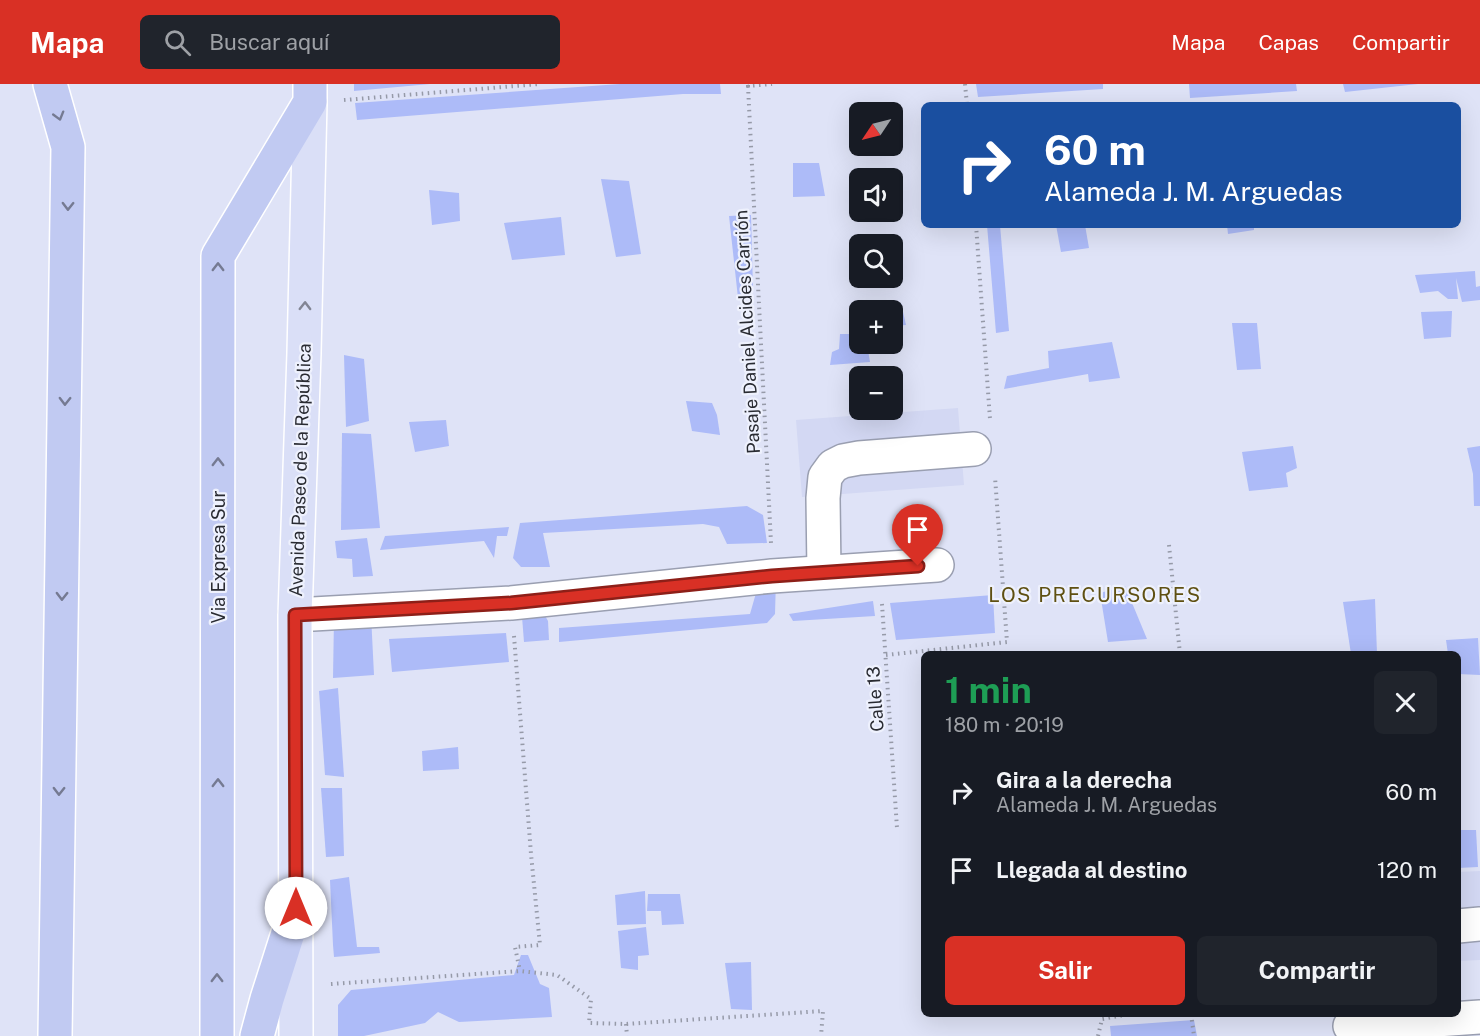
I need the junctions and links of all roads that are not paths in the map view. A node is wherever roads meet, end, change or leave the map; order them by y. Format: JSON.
{"nodes":[{"id":1,"x":50,"y":84,"type":"edge"},
{"id":2,"x":310,"y":93,"type":"edge"},
{"id":3,"x":974,"y":448,"type":"dead end"},
{"id":4,"x":937,"y":565,"type":"dead end"},
{"id":5,"x":824,"y":572,"type":"junction"},
{"id":6,"x":295,"y":615,"type":"junction"},
{"id":7,"x":296,"y":908,"type":"junction"},
{"id":8,"x":1480,"y":924,"type":"edge"},
{"id":9,"x":1461,"y":926,"type":"edge"},
{"id":10,"x":1480,"y":1017,"type":"edge"},
{"id":11,"x":1350,"y":1026,"type":"dead end"},
{"id":12,"x":55,"y":1036,"type":"edge"},
{"id":13,"x":217,"y":1036,"type":"edge"},
{"id":14,"x":257,"y":1036,"type":"edge"},
{"id":15,"x":296,"y":1036,"type":"edge"}],
"edges":[{"from":1,"to":12,"type":"highway","one_way":true},
{"from":6,"to":2,"type":"main road","name":"Avenida Paseo de la República","one_way":true},
{"from":13,"to":2,"type":"highway","name":"Via Expresa Sur","one_way":true},
{"from":3,"to":5,"type":"street"},
{"from":4,"to":5,"type":"street"},
{"from":5,"to":6,"type":"street"},
{"from":6,"to":7,"type":"main road","name":"Avenida Paseo de la República"},
{"from":7,"to":14,"type":"highway"},
{"from":7,"to":15,"type":"main road","name":"Avenida Paseo de la República"},
{"from":8,"to":9,"type":"street"},
{"from":10,"to":11,"type":"street"}]}
